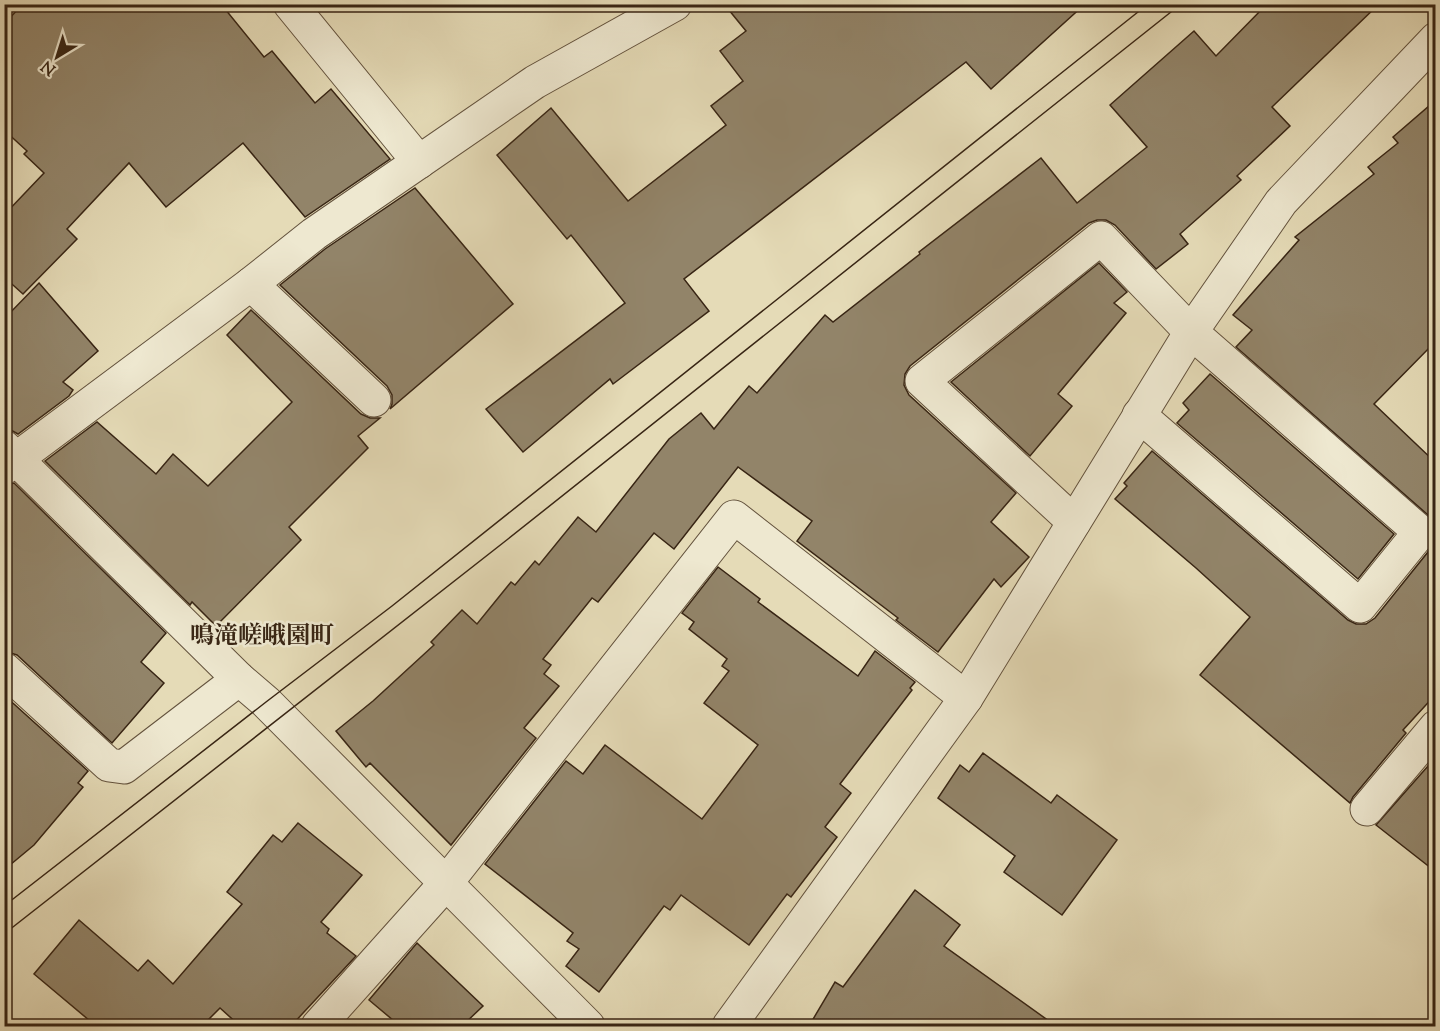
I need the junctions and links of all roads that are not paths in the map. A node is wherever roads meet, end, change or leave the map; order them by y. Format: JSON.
{"nodes":[{"id":1,"x":290,"y":4,"type":"edge"},
{"id":2,"x":675,"y":4,"type":"edge"},
{"id":3,"x":1436,"y":39,"type":"edge"},
{"id":4,"x":419,"y":162,"type":"junction"},
{"id":5,"x":251,"y":284,"type":"junction"},
{"id":6,"x":1191,"y":332,"type":"junction"},
{"id":7,"x":374,"y":400,"type":"dead end"},
{"id":8,"x":1139,"y":415,"type":"junction"},
{"id":9,"x":9,"y":458,"type":"edge"},
{"id":10,"x":1074,"y":522,"type":"junction"},
{"id":11,"x":4,"y":669,"type":"edge"},
{"id":12,"x":239,"y":679,"type":"junction"},
{"id":13,"x":966,"y":698,"type":"junction"},
{"id":14,"x":1436,"y":727,"type":"edge"},
{"id":15,"x":1367,"y":808,"type":"dead end"},
{"id":16,"x":446,"y":884,"type":"junction"},
{"id":17,"x":318,"y":1026,"type":"edge"},
{"id":18,"x":588,"y":1026,"type":"edge"},
{"id":19,"x":729,"y":1026,"type":"edge"}],
"edges":[{"from":1,"to":4,"type":"street"},
{"from":2,"to":4,"type":"street"},
{"from":3,"to":6,"type":"street"},
{"from":4,"to":5,"type":"street"},
{"from":5,"to":7,"type":"street"},
{"from":5,"to":9,"type":"street"},
{"from":6,"to":8,"type":"street"},
{"from":6,"to":8,"type":"street"},
{"from":6,"to":10,"type":"street"},
{"from":8,"to":10,"type":"street"},
{"from":9,"to":12,"type":"street"},
{"from":10,"to":13,"type":"street"},
{"from":11,"to":12,"type":"street"},
{"from":12,"to":16,"type":"street"},
{"from":13,"to":16,"type":"street"},
{"from":13,"to":19,"type":"street"},
{"from":14,"to":15,"type":"street"},
{"from":16,"to":17,"type":"street"},
{"from":16,"to":18,"type":"street"}]}
